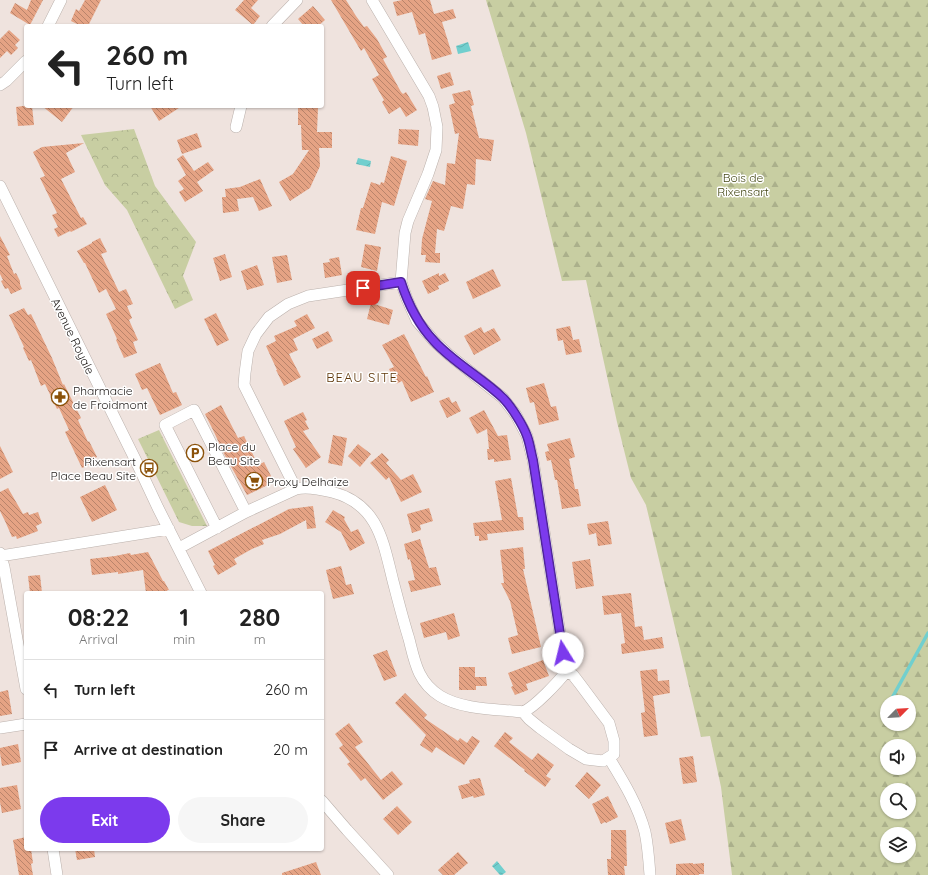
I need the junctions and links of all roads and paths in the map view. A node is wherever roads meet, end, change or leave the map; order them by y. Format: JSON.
{"nodes":[{"id":1,"x":61,"y":0,"type":"edge"},
{"id":2,"x":297,"y":0,"type":"edge"},
{"id":3,"x":372,"y":0,"type":"edge"},
{"id":4,"x":49,"y":24,"type":"edge"},
{"id":5,"x":274,"y":24,"type":"edge"},
{"id":6,"x":24,"y":63,"type":"edge"},
{"id":7,"x":0,"y":85,"type":"edge"},
{"id":8,"x":241,"y":108,"type":"edge"},
{"id":9,"x":236,"y":127,"type":"dead end"},
{"id":10,"x":0,"y":186,"type":"edge"},
{"id":11,"x":401,"y":282,"type":"junction"},
{"id":12,"x":296,"y":489,"type":"junction"},
{"id":13,"x":246,"y":512,"type":"junction"},
{"id":14,"x":217,"y":528,"type":"junction"},
{"id":15,"x":169,"y":529,"type":"junction"},
{"id":16,"x":179,"y":548,"type":"junction"},
{"id":17,"x":0,"y":555,"type":"edge"},
{"id":18,"x":200,"y":591,"type":"edge"},
{"id":19,"x":566,"y":672,"type":"junction"},
{"id":20,"x":24,"y":678,"type":"edge"},
{"id":21,"x":523,"y":712,"type":"junction"},
{"id":22,"x":24,"y":724,"type":"edge"},
{"id":23,"x":0,"y":728,"type":"edge"},
{"id":24,"x":609,"y":758,"type":"junction"},
{"id":25,"x":324,"y":803,"type":"edge"},
{"id":26,"x":53,"y":851,"type":"edge"},
{"id":27,"x":57,"y":875,"type":"edge"},
{"id":28,"x":388,"y":875,"type":"edge"},
{"id":29,"x":650,"y":875,"type":"edge"}],
"edges":[{"from":1,"to":4,"type":"street"},
{"from":2,"to":5,"type":"street"},
{"from":3,"to":11,"type":"street"},
{"from":6,"to":7,"type":"street"},
{"from":8,"to":9,"type":"street"},
{"from":10,"to":15,"type":"street","name":"Avenue Royale"},
{"from":11,"to":12,"type":"street"},
{"from":11,"to":19,"type":"street"},
{"from":12,"to":13,"type":"street"},
{"from":12,"to":21,"type":"street"},
{"from":13,"to":14,"type":"street"},
{"from":13,"to":14,"type":"street"},
{"from":14,"to":16,"type":"street"},
{"from":15,"to":16,"type":"street","name":"Avenue Royale"},
{"from":15,"to":17,"type":"street"},
{"from":16,"to":18,"type":"street","name":"Avenue Royale"},
{"from":17,"to":20,"type":"street"},
{"from":19,"to":21,"type":"street"},
{"from":19,"to":24,"type":"street"},
{"from":21,"to":24,"type":"street"},
{"from":22,"to":23,"type":"street"},
{"from":24,"to":29,"type":"street"},
{"from":25,"to":28,"type":"street"},
{"from":26,"to":27,"type":"street"}]}
